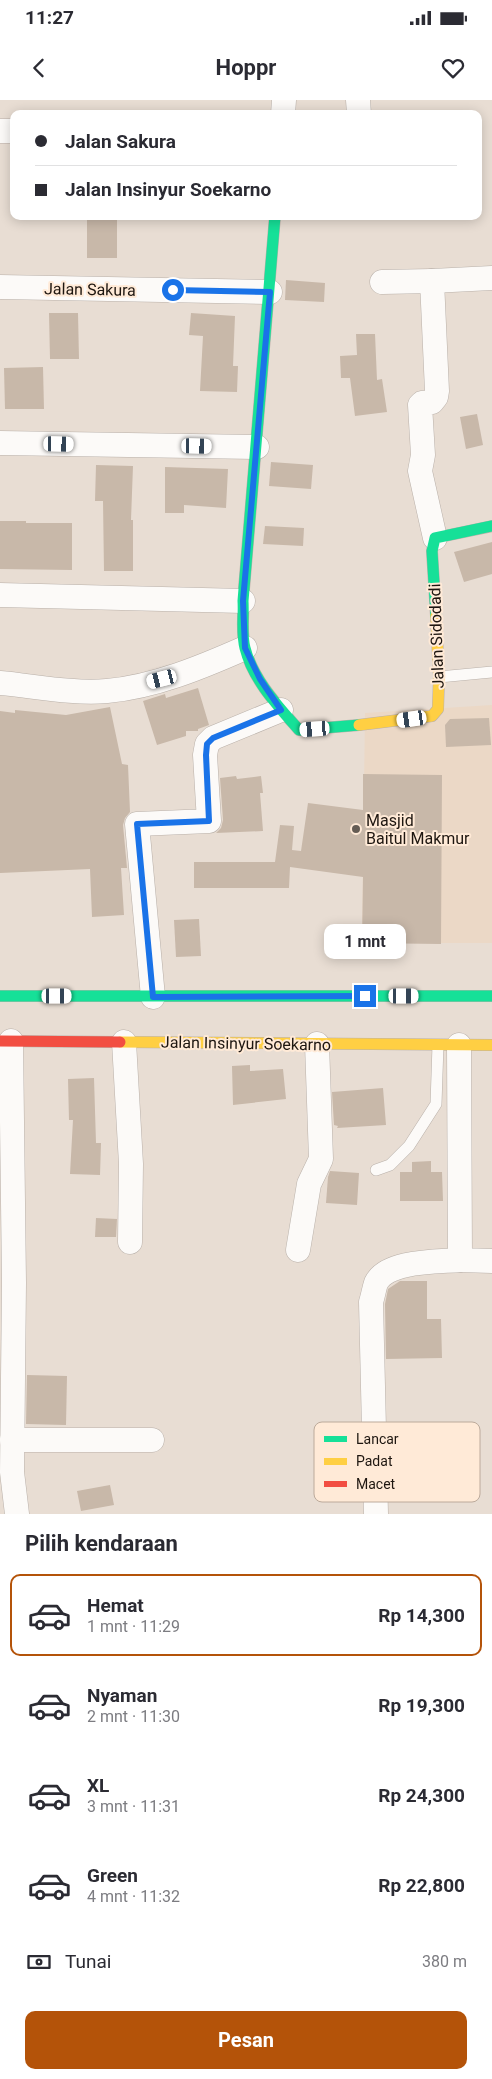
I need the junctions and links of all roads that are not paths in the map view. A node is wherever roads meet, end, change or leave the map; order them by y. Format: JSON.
{"nodes":[{"id":1,"x":275,"y":220,"type":"edge"},
{"id":2,"x":492,"y":278,"type":"edge"},
{"id":3,"x":432,"y":281,"type":"junction"},
{"id":4,"x":382,"y":282,"type":"dead end"},
{"id":5,"x":0,"y":287,"type":"edge"},
{"id":6,"x":270,"y":292,"type":"junction"},
{"id":7,"x":0,"y":443,"type":"edge"},
{"id":8,"x":257,"y":447,"type":"junction"},
{"id":9,"x":492,"y":526,"type":"edge"},
{"id":10,"x":435,"y":538,"type":"junction"},
{"id":11,"x":0,"y":595,"type":"edge"},
{"id":12,"x":243,"y":601,"type":"junction"},
{"id":13,"x":245,"y":648,"type":"junction"},
{"id":14,"x":492,"y":672,"type":"edge"},
{"id":15,"x":439,"y":677,"type":"junction"},
{"id":16,"x":0,"y":683,"type":"edge"},
{"id":17,"x":281,"y":710,"type":"junction"},
{"id":18,"x":0,"y":996,"type":"edge"},
{"id":19,"x":492,"y":996,"type":"edge"},
{"id":20,"x":153,"y":997,"type":"junction"},
{"id":21,"x":5,"y":1042,"type":"edge"},
{"id":22,"x":124,"y":1042,"type":"junction"},
{"id":23,"x":317,"y":1044,"type":"junction"},
{"id":24,"x":449,"y":1045,"type":"junction"},
{"id":25,"x":492,"y":1046,"type":"edge"},
{"id":26,"x":376,"y":1170,"type":"dead end"},
{"id":27,"x":130,"y":1242,"type":"dead end"},
{"id":28,"x":298,"y":1250,"type":"dead end"},
{"id":29,"x":460,"y":1260,"type":"junction"},
{"id":30,"x":492,"y":1261,"type":"edge"},
{"id":31,"x":374,"y":1422,"type":"edge"},
{"id":32,"x":12,"y":1440,"type":"junction"},
{"id":33,"x":152,"y":1440,"type":"dead end"},
{"id":34,"x":6,"y":1470,"type":"edge"},
{"id":35,"x":17,"y":1514,"type":"edge"}],
"edges":[{"from":1,"to":6,"type":"main road"},
{"from":2,"to":3,"type":"street"},
{"from":3,"to":4,"type":"street"},
{"from":3,"to":10,"type":"street"},
{"from":5,"to":6,"type":"street","name":"Jalan Sakura"},
{"from":6,"to":8,"type":"main road"},
{"from":7,"to":8,"type":"street"},
{"from":8,"to":12,"type":"main road"},
{"from":9,"to":10,"type":"main road"},
{"from":10,"to":15,"type":"main road","name":"Jalan Sidodadi"},
{"from":11,"to":12,"type":"street"},
{"from":12,"to":13,"type":"main road"},
{"from":13,"to":16,"type":"street"},
{"from":13,"to":17,"type":"main road"},
{"from":14,"to":15,"type":"lane"},
{"from":15,"to":17,"type":"main road","name":"Jalan Sidodadi"},
{"from":17,"to":20,"type":"street"},
{"from":18,"to":20,"type":"main road"},
{"from":19,"to":20,"type":"main road"},
{"from":21,"to":22,"type":"main road","name":"Jalan Insinyur Soekarno"},
{"from":21,"to":32,"type":"street"},
{"from":22,"to":23,"type":"main road","name":"Jalan Insinyur Soekarno"},
{"from":22,"to":27,"type":"street"},
{"from":23,"to":24,"type":"main road","name":"Jalan Insinyur Soekarno"},
{"from":23,"to":28,"type":"street"},
{"from":24,"to":25,"type":"main road","name":"Jalan Insinyur Soekarno"},
{"from":24,"to":26,"type":"lane"},
{"from":24,"to":29,"type":"street"},
{"from":29,"to":30,"type":"street"},
{"from":29,"to":31,"type":"street"},
{"from":32,"to":33,"type":"street"},
{"from":32,"to":34,"type":"street"},
{"from":34,"to":35,"type":"street"}]}
